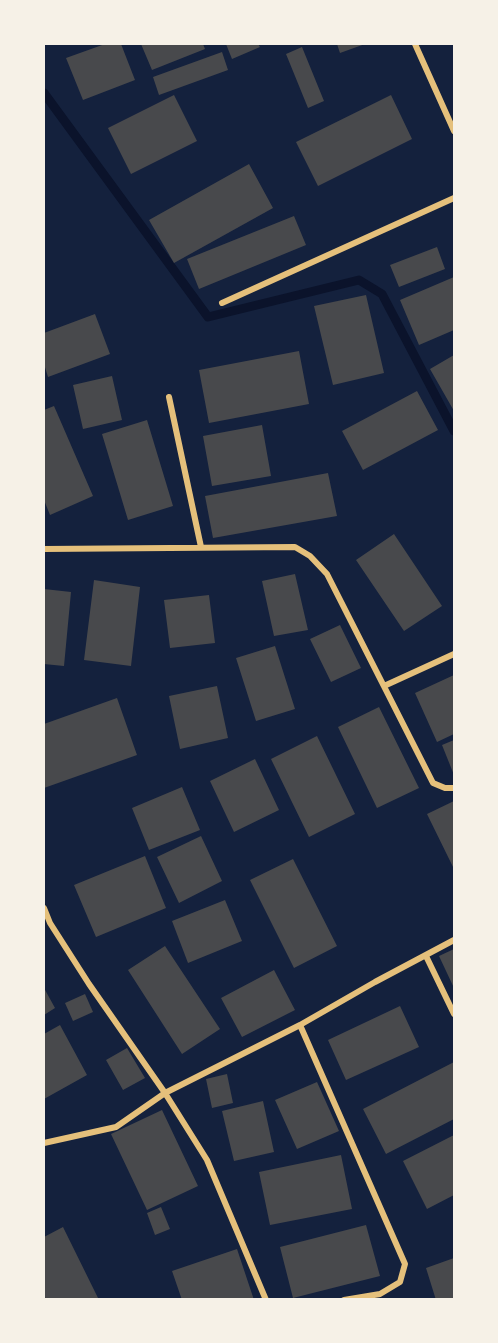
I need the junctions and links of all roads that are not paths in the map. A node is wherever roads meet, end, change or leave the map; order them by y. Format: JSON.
{"nodes":[{"id":1,"x":415,"y":44,"type":"edge"},
{"id":2,"x":454,"y":131,"type":"edge"},
{"id":3,"x":454,"y":198,"type":"edge"},
{"id":4,"x":222,"y":303,"type":"dead end"},
{"id":5,"x":169,"y":397,"type":"dead end"},
{"id":6,"x":201,"y":547,"type":"junction"},
{"id":7,"x":44,"y":549,"type":"edge"},
{"id":8,"x":454,"y":654,"type":"edge"},
{"id":9,"x":384,"y":686,"type":"junction"},
{"id":10,"x":454,"y":788,"type":"edge"},
{"id":11,"x":44,"y":908,"type":"edge"},
{"id":12,"x":454,"y":940,"type":"edge"},
{"id":13,"x":426,"y":956,"type":"junction"},
{"id":14,"x":454,"y":1014,"type":"edge"},
{"id":15,"x":300,"y":1025,"type":"junction"},
{"id":16,"x":165,"y":1093,"type":"junction"},
{"id":17,"x":44,"y":1143,"type":"edge"},
{"id":18,"x":266,"y":1299,"type":"edge"},
{"id":19,"x":344,"y":1299,"type":"edge"}],
"edges":[{"from":1,"to":2,"type":"street"},
{"from":3,"to":4,"type":"street"},
{"from":5,"to":6,"type":"street"},
{"from":6,"to":7,"type":"street"},
{"from":6,"to":9,"type":"street"},
{"from":8,"to":9,"type":"street"},
{"from":9,"to":10,"type":"street"},
{"from":11,"to":16,"type":"street"},
{"from":12,"to":13,"type":"street"},
{"from":13,"to":14,"type":"street"},
{"from":13,"to":15,"type":"street"},
{"from":15,"to":16,"type":"street"},
{"from":15,"to":19,"type":"street"},
{"from":16,"to":17,"type":"street"},
{"from":16,"to":18,"type":"street"}]}
